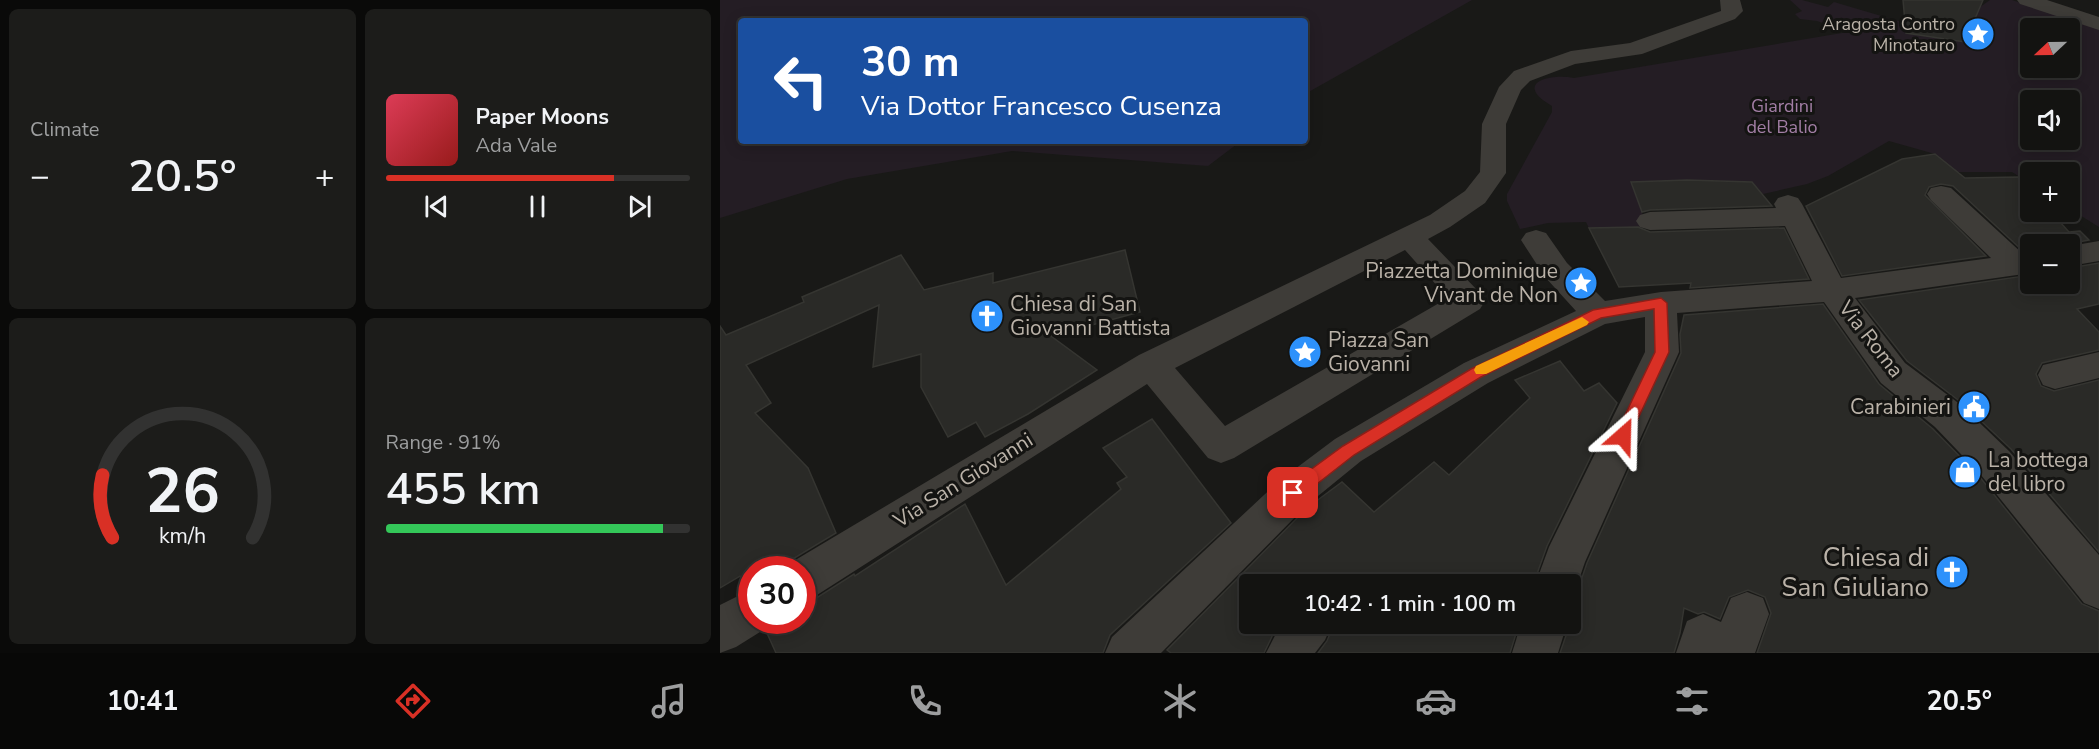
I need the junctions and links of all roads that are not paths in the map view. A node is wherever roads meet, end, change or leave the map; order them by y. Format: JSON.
{"nodes":[{"id":1,"x":1730,"y":0,"type":"edge"},
{"id":2,"x":2027,"y":0,"type":"edge"},
{"id":3,"x":2099,"y":24,"type":"edge"},
{"id":4,"x":1941,"y":194,"type":"dead end"},
{"id":5,"x":1650,"y":221,"type":"dead end"},
{"id":6,"x":1409,"y":236,"type":"junction"},
{"id":7,"x":1536,"y":240,"type":"dead end"},
{"id":8,"x":2099,"y":251,"type":"edge"},
{"id":9,"x":2080,"y":254,"type":"edge"},
{"id":10,"x":2020,"y":261,"type":"edge"},
{"id":11,"x":2020,"y":265,"type":"edge"},
{"id":12,"x":1832,"y":290,"type":"junction"},
{"id":13,"x":1661,"y":303,"type":"junction"},
{"id":14,"x":1598,"y":314,"type":"junction"},
{"id":15,"x":2099,"y":365,"type":"edge"},
{"id":16,"x":1138,"y":373,"type":"junction"},
{"id":17,"x":2055,"y":375,"type":"dead end"},
{"id":18,"x":816,"y":571,"type":"edge"},
{"id":19,"x":1560,"y":574,"type":"edge"},
{"id":20,"x":2099,"y":588,"type":"edge"},
{"id":21,"x":1746,"y":615,"type":"dead end"},
{"id":22,"x":738,"y":620,"type":"edge"},
{"id":23,"x":720,"y":631,"type":"edge"},
{"id":24,"x":1300,"y":634,"type":"edge"},
{"id":25,"x":1541,"y":634,"type":"edge"},
{"id":26,"x":1128,"y":653,"type":"edge"},
{"id":27,"x":1289,"y":653,"type":"edge"},
{"id":28,"x":1535,"y":653,"type":"edge"},
{"id":29,"x":1699,"y":653,"type":"edge"}],
"edges":[{"from":1,"to":6,"type":"street"},
{"from":2,"to":3,"type":"street"},
{"from":4,"to":10,"type":"street"},
{"from":5,"to":12,"type":"street","name":"Via Roma"},
{"from":6,"to":16,"type":"street"},
{"from":6,"to":16,"type":"street"},
{"from":7,"to":14,"type":"street"},
{"from":8,"to":9,"type":"street"},
{"from":11,"to":12,"type":"street"},
{"from":12,"to":13,"type":"street"},
{"from":12,"to":20,"type":"street","name":"Via Roma"},
{"from":13,"to":14,"type":"street"},
{"from":13,"to":19,"type":"street"},
{"from":14,"to":26,"type":"street"},
{"from":15,"to":17,"type":"street"},
{"from":16,"to":18,"type":"street","name":"Via San Giovanni"},
{"from":21,"to":29,"type":"street"},
{"from":22,"to":23,"type":"street"},
{"from":24,"to":27,"type":"street"},
{"from":25,"to":28,"type":"street"}]}
